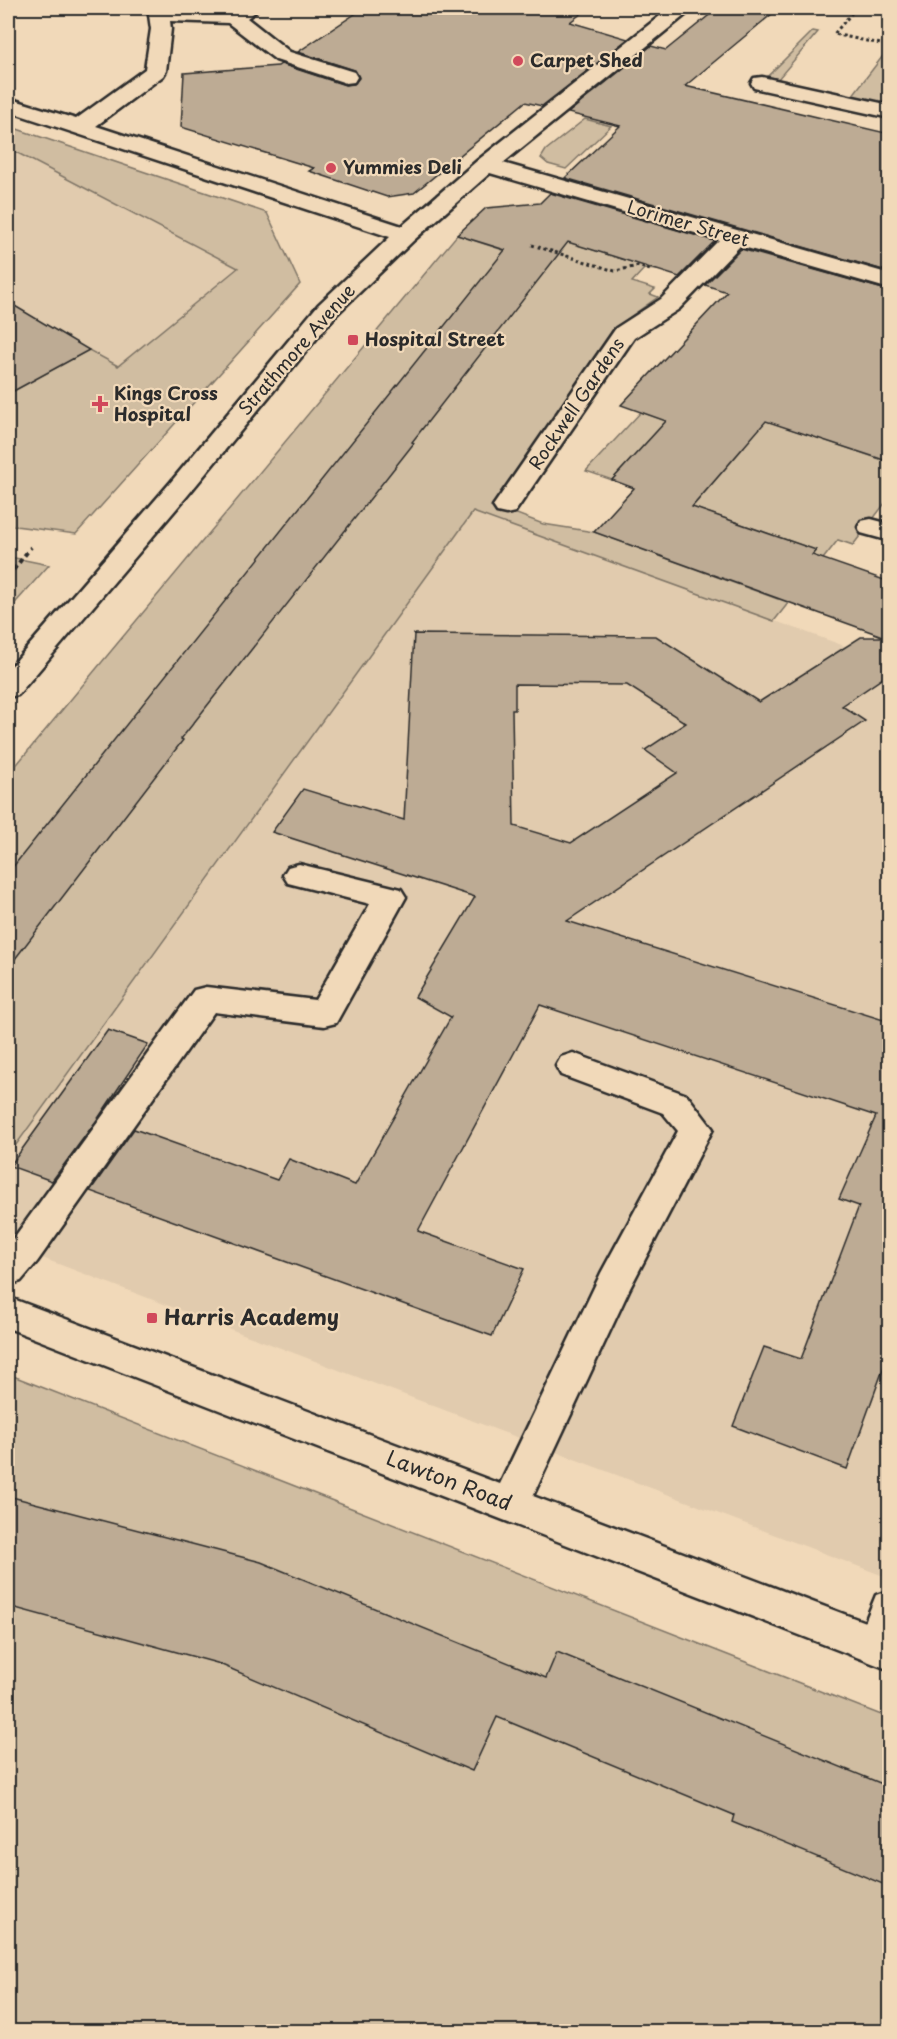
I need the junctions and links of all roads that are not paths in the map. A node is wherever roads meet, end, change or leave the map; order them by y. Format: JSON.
{"nodes":[{"id":1,"x":682,"y":8,"type":"edge"},
{"id":2,"x":159,"y":11,"type":"edge"},
{"id":3,"x":241,"y":12,"type":"edge"},
{"id":4,"x":346,"y":77,"type":"dead end"},
{"id":5,"x":762,"y":83,"type":"dead end"},
{"id":6,"x":8,"y":104,"type":"edge"},
{"id":7,"x":890,"y":112,"type":"edge"},
{"id":8,"x":80,"y":127,"type":"junction"},
{"id":9,"x":486,"y":165,"type":"junction"},
{"id":10,"x":406,"y":235,"type":"junction"},
{"id":11,"x":735,"y":237,"type":"junction"},
{"id":12,"x":890,"y":282,"type":"edge"},
{"id":13,"x":506,"y":506,"type":"dead end"},
{"id":14,"x":8,"y":688,"type":"edge"},
{"id":15,"x":299,"y":875,"type":"dead end"},
{"id":16,"x":573,"y":1066,"type":"dead end"},
{"id":17,"x":8,"y":1270,"type":"edge"},
{"id":18,"x":8,"y":1312,"type":"edge"},
{"id":19,"x":510,"y":1504,"type":"junction"},
{"id":20,"x":890,"y":1608,"type":"edge"},
{"id":21,"x":883,"y":1648,"type":"edge"}],
"edges":[{"from":1,"to":9,"type":"street","name":"Strathmore Avenue"},
{"from":2,"to":3,"type":"street"},
{"from":2,"to":8,"type":"street"},
{"from":3,"to":4,"type":"street"},
{"from":5,"to":7,"type":"street"},
{"from":6,"to":8,"type":"street"},
{"from":8,"to":10,"type":"street"},
{"from":9,"to":10,"type":"street","name":"Strathmore Avenue"},
{"from":9,"to":11,"type":"street","name":"Lorimer Street"},
{"from":10,"to":14,"type":"street","name":"Strathmore Avenue"},
{"from":11,"to":12,"type":"street","name":"Lorimer Street"},
{"from":11,"to":13,"type":"street","name":"Rockwell Gardens"},
{"from":15,"to":17,"type":"street"},
{"from":16,"to":19,"type":"street"},
{"from":18,"to":19,"type":"street","name":"Lawton Road"},
{"from":19,"to":21,"type":"street","name":"Lawton Road"},
{"from":20,"to":21,"type":"street"}]}
